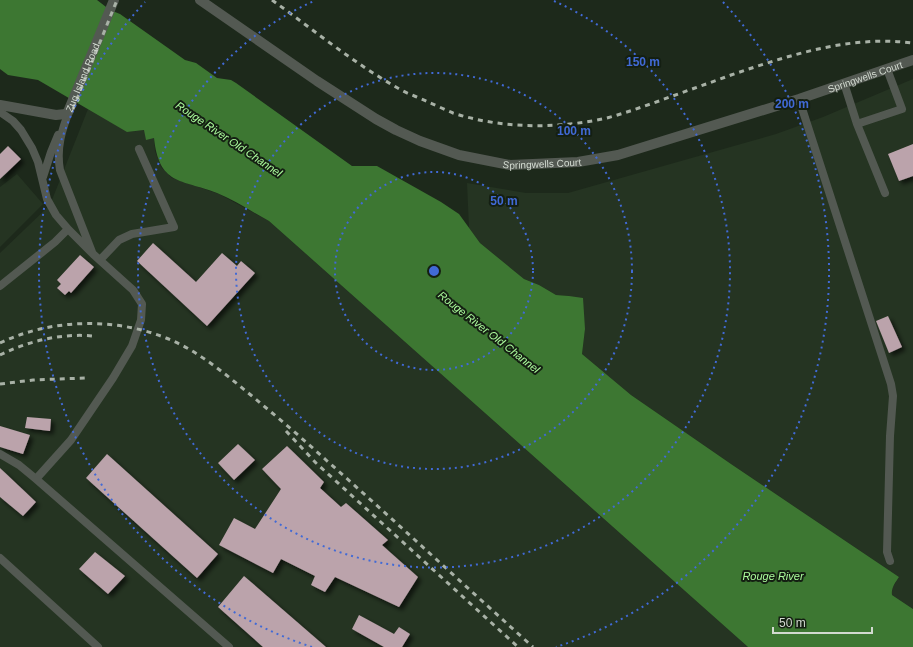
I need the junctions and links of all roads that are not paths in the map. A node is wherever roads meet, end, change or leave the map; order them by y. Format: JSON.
{"nodes":[{"id":1,"x":114,"y":0,"type":"edge"},
{"id":2,"x":200,"y":0,"type":"edge"},
{"id":3,"x":913,"y":60,"type":"edge"},
{"id":4,"x":887,"y":68,"type":"junction"},
{"id":5,"x":844,"y":83,"type":"junction"},
{"id":6,"x":799,"y":99,"type":"junction"},
{"id":7,"x":0,"y":105,"type":"edge"},
{"id":8,"x":0,"y":112,"type":"edge"},
{"id":9,"x":68,"y":113,"type":"junction"},
{"id":10,"x":857,"y":124,"type":"junction"},
{"id":11,"x":139,"y":149,"type":"dead end"},
{"id":12,"x":42,"y":179,"type":"junction"},
{"id":13,"x":885,"y":193,"type":"dead end"},
{"id":14,"x":68,"y":229,"type":"junction"},
{"id":15,"x":93,"y":254,"type":"junction"},
{"id":16,"x":100,"y":260,"type":"junction"},
{"id":17,"x":0,"y":286,"type":"edge"},
{"id":18,"x":0,"y":454,"type":"edge"},
{"id":19,"x":36,"y":479,"type":"junction"},
{"id":20,"x":0,"y":558,"type":"edge"},
{"id":21,"x":890,"y":561,"type":"dead end"},
{"id":22,"x":98,"y":647,"type":"edge"},
{"id":23,"x":229,"y":647,"type":"edge"}],
"edges":[{"from":1,"to":9,"type":"street","name":"Zug Island Road"},
{"from":2,"to":6,"type":"street","name":"Springwells Court"},
{"from":3,"to":4,"type":"street","name":"Springwells Court"},
{"from":4,"to":5,"type":"street","name":"Springwells Court"},
{"from":4,"to":10,"type":"lane"},
{"from":5,"to":6,"type":"street","name":"Springwells Court"},
{"from":5,"to":10,"type":"lane"},
{"from":6,"to":21,"type":"lane"},
{"from":7,"to":9,"type":"street","name":"Zug Island Road"},
{"from":8,"to":12,"type":"lane"},
{"from":9,"to":12,"type":"lane"},
{"from":9,"to":15,"type":"lane"},
{"from":10,"to":13,"type":"lane"},
{"from":11,"to":16,"type":"lane"},
{"from":12,"to":14,"type":"lane"},
{"from":14,"to":15,"type":"lane"},
{"from":14,"to":17,"type":"lane"},
{"from":15,"to":16,"type":"lane"},
{"from":16,"to":19,"type":"lane"},
{"from":18,"to":19,"type":"lane"},
{"from":19,"to":23,"type":"lane"},
{"from":20,"to":22,"type":"lane"}]}
